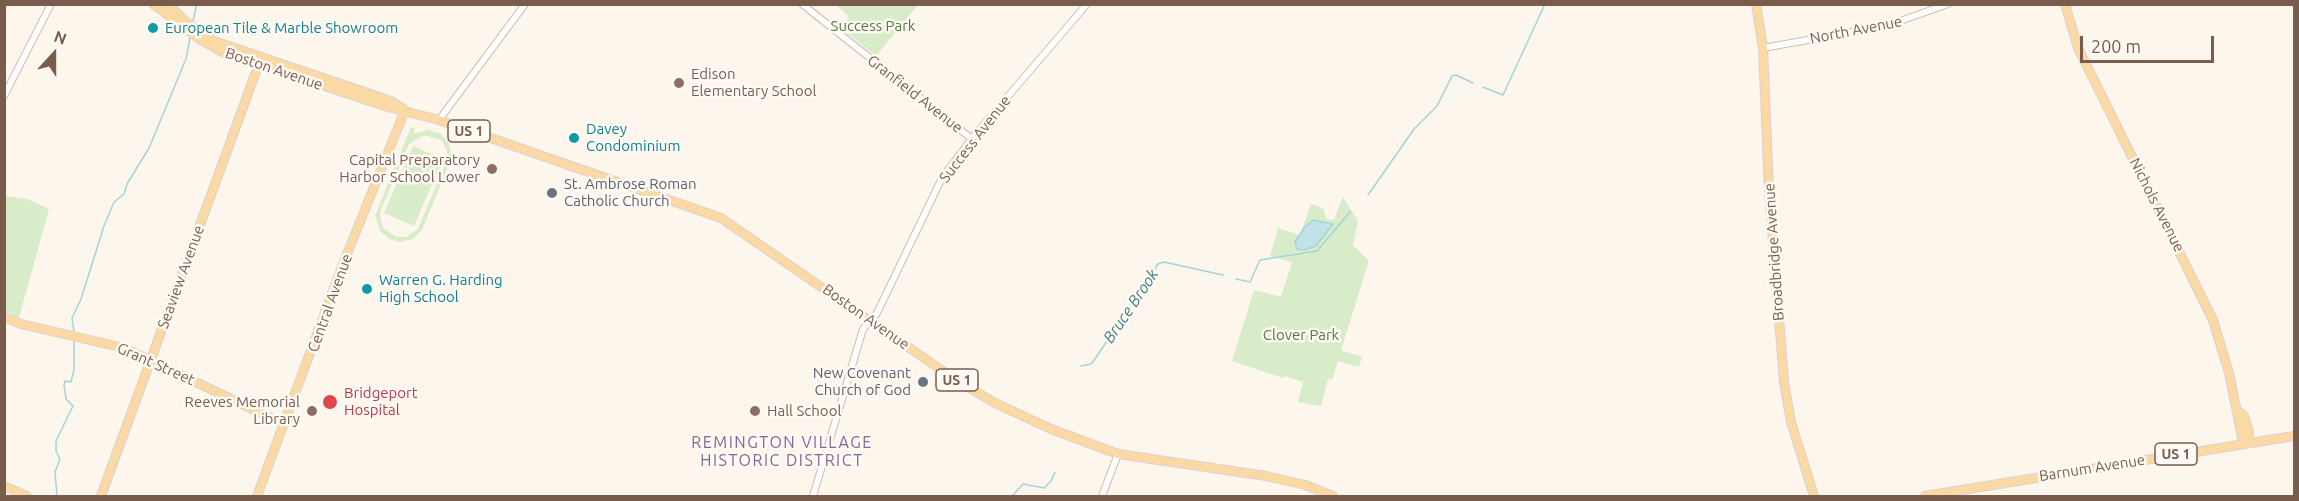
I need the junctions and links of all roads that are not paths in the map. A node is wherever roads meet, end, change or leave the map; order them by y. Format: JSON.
{"nodes":[{"id":1,"x":51,"y":4,"type":"edge"},
{"id":2,"x":153,"y":4,"type":"edge"},
{"id":3,"x":168,"y":4,"type":"edge"},
{"id":4,"x":525,"y":4,"type":"edge"},
{"id":5,"x":802,"y":4,"type":"edge"},
{"id":6,"x":1087,"y":4,"type":"edge"},
{"id":7,"x":1756,"y":4,"type":"edge"},
{"id":8,"x":1948,"y":4,"type":"edge"},
{"id":9,"x":2066,"y":4,"type":"edge"},
{"id":10,"x":190,"y":28,"type":"junction"},
{"id":11,"x":1763,"y":48,"type":"junction"},
{"id":12,"x":260,"y":61,"type":"junction"},
{"id":13,"x":4,"y":96,"type":"edge"},
{"id":14,"x":405,"y":110,"type":"junction"},
{"id":15,"x":439,"y":120,"type":"junction"},
{"id":16,"x":972,"y":139,"type":"junction"},
{"id":17,"x":4,"y":317,"type":"edge"},
{"id":18,"x":870,"y":320,"type":"junction"},
{"id":19,"x":150,"y":361,"type":"junction"},
{"id":20,"x":285,"y":424,"type":"junction"},
{"id":21,"x":2295,"y":436,"type":"edge"},
{"id":22,"x":2248,"y":443,"type":"junction"},
{"id":23,"x":1118,"y":454,"type":"junction"},
{"id":24,"x":4,"y":486,"type":"edge"},
{"id":25,"x":27,"y":496,"type":"edge"},
{"id":26,"x":101,"y":496,"type":"edge"},
{"id":27,"x":257,"y":496,"type":"edge"},
{"id":28,"x":813,"y":496,"type":"edge"},
{"id":29,"x":1102,"y":496,"type":"edge"},
{"id":30,"x":1333,"y":496,"type":"edge"},
{"id":31,"x":1814,"y":496,"type":"edge"},
{"id":32,"x":1925,"y":496,"type":"edge"}],
"edges":[{"from":1,"to":13,"type":"street"},
{"from":2,"to":10,"type":"main road","name":"Boston Avenue","number":"US 1"},
{"from":3,"to":10,"type":"main road","name":"Boston Avenue","number":"US 1"},
{"from":4,"to":15,"type":"street"},
{"from":5,"to":16,"type":"street","name":"Granfield Avenue"},
{"from":6,"to":16,"type":"street","name":"Success Avenue"},
{"from":7,"to":11,"type":"main road","name":"Broadbridge Avenue"},
{"from":8,"to":11,"type":"street","name":"North Avenue"},
{"from":9,"to":22,"type":"main road","name":"Nichols Avenue"},
{"from":10,"to":12,"type":"main road","name":"Boston Avenue","number":"US 1"},
{"from":11,"to":31,"type":"main road","name":"Broadbridge Avenue"},
{"from":12,"to":14,"type":"main road","name":"Boston Avenue","number":"US 1"},
{"from":12,"to":19,"type":"main road","name":"Seaview Avenue"},
{"from":14,"to":15,"type":"main road","name":"Boston Avenue","number":"US 1"},
{"from":14,"to":20,"type":"main road","name":"Central Avenue"},
{"from":15,"to":18,"type":"main road","name":"Boston Avenue","number":"US 1"},
{"from":16,"to":18,"type":"street","name":"Success Avenue"},
{"from":17,"to":19,"type":"main road","name":"Grant Street"},
{"from":18,"to":23,"type":"main road","name":"Boston Avenue","number":"US 1"},
{"from":18,"to":28,"type":"street","name":"Success Avenue"},
{"from":19,"to":20,"type":"main road","name":"Grant Street"},
{"from":19,"to":26,"type":"main road","name":"Seaview Avenue"},
{"from":20,"to":27,"type":"main road","name":"Central Avenue"},
{"from":21,"to":22,"type":"main road","name":"Barnum Avenue","number":"US 1"},
{"from":22,"to":32,"type":"main road","name":"Barnum Avenue","number":"US 1"},
{"from":23,"to":29,"type":"street"},
{"from":23,"to":30,"type":"main road","name":"Boston Avenue","number":"US 1"},
{"from":24,"to":25,"type":"main road"}]}
